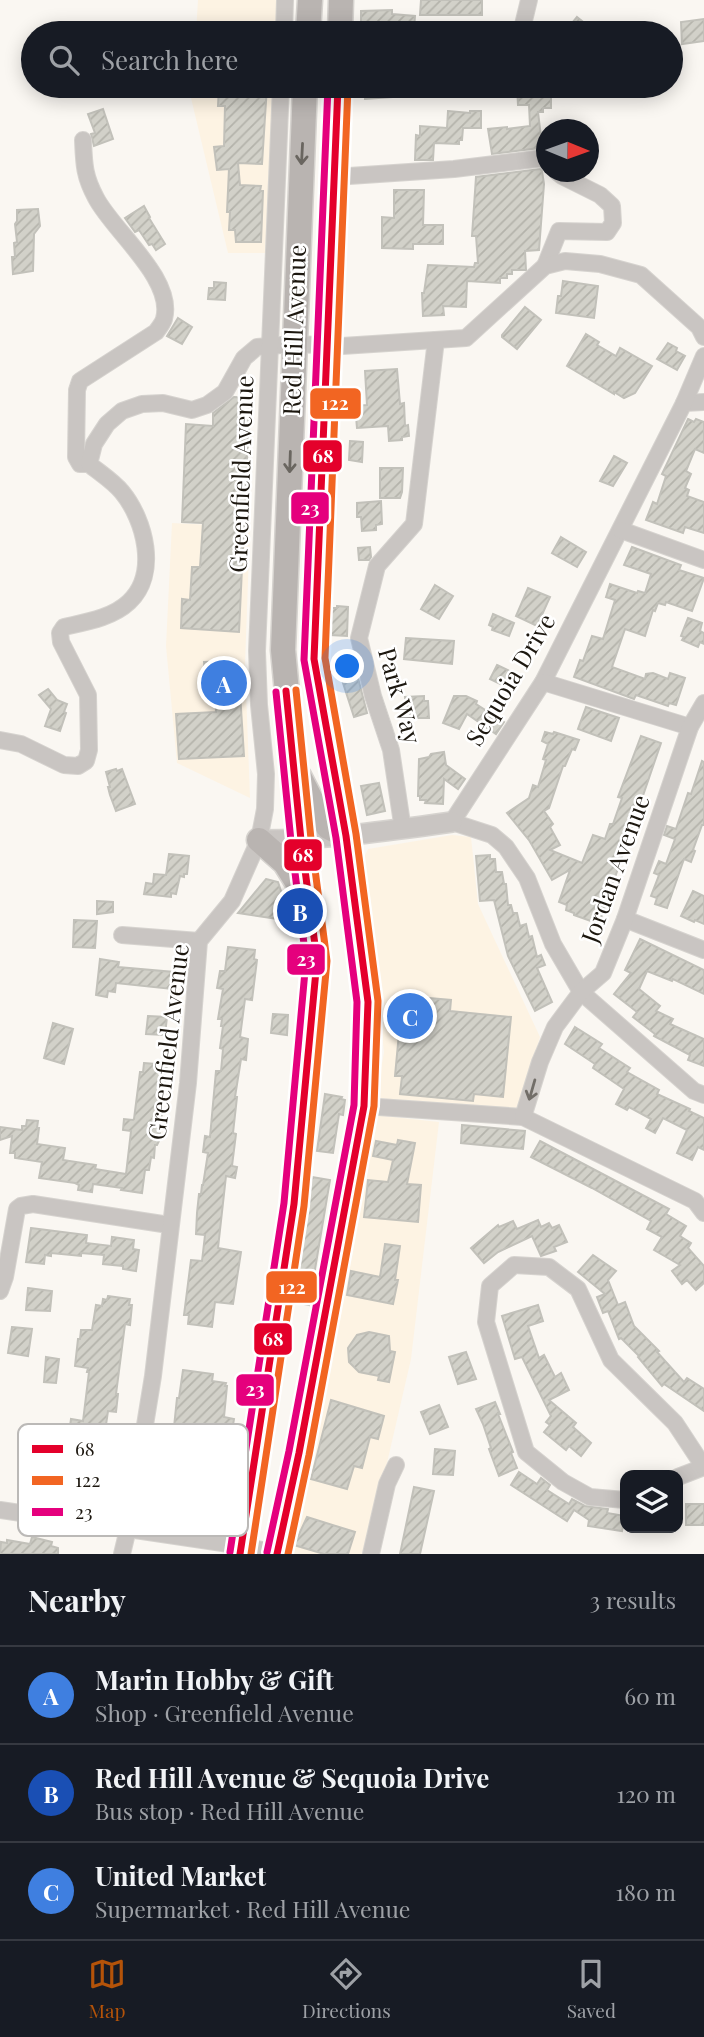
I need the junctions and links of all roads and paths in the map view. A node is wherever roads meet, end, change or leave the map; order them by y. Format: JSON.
{"nodes":[{"id":1,"x":285,"y":0,"type":"edge"},
{"id":2,"x":310,"y":0,"type":"edge"},
{"id":3,"x":341,"y":0,"type":"edge"},
{"id":4,"x":529,"y":0,"type":"edge"},
{"id":5,"x":284,"y":21,"type":"edge"},
{"id":6,"x":309,"y":21,"type":"edge"},
{"id":7,"x":340,"y":21,"type":"edge"},
{"id":8,"x":524,"y":21,"type":"edge"},
{"id":9,"x":281,"y":98,"type":"edge"},
{"id":10,"x":304,"y":98,"type":"edge"},
{"id":11,"x":337,"y":98,"type":"edge"},
{"id":12,"x":83,"y":140,"type":"dead end"},
{"id":13,"x":536,"y":159,"type":"edge"},
{"id":14,"x":334,"y":177,"type":"junction"},
{"id":15,"x":574,"y":182,"type":"edge"},
{"id":16,"x":544,"y":266,"type":"junction"},
{"id":17,"x":704,"y":338,"type":"edge"},
{"id":18,"x":436,"y":341,"type":"junction"},
{"id":19,"x":282,"y":345,"type":"junction"},
{"id":20,"x":327,"y":346,"type":"junction"},
{"id":21,"x":704,"y":356,"type":"edge"},
{"id":22,"x":704,"y":402,"type":"edge"},
{"id":23,"x":684,"y":404,"type":"junction"},
{"id":24,"x":89,"y":464,"type":"junction"},
{"id":25,"x":621,"y":530,"type":"junction"},
{"id":26,"x":704,"y":560,"type":"edge"},
{"id":27,"x":543,"y":682,"type":"junction"},
{"id":28,"x":704,"y":703,"type":"edge"},
{"id":29,"x":690,"y":727,"type":"junction"},
{"id":30,"x":0,"y":740,"type":"edge"},
{"id":31,"x":293,"y":766,"type":"junction"},
{"id":32,"x":452,"y":822,"type":"junction"},
{"id":33,"x":403,"y":830,"type":"junction"},
{"id":34,"x":346,"y":836,"type":"junction"},
{"id":35,"x":259,"y":840,"type":"junction"},
{"id":36,"x":301,"y":840,"type":"junction"},
{"id":37,"x":309,"y":900,"type":"junction"},
{"id":38,"x":625,"y":919,"type":"junction"},
{"id":39,"x":122,"y":935,"type":"dead end"},
{"id":40,"x":198,"y":941,"type":"junction"},
{"id":41,"x":704,"y":950,"type":"edge"},
{"id":42,"x":581,"y":992,"type":"junction"},
{"id":43,"x":704,"y":1095,"type":"edge"},
{"id":44,"x":364,"y":1106,"type":"junction"},
{"id":45,"x":523,"y":1117,"type":"junction"},
{"id":46,"x":704,"y":1213,"type":"edge"},
{"id":47,"x":169,"y":1225,"type":"junction"},
{"id":48,"x":0,"y":1291,"type":"edge"},
{"id":49,"x":145,"y":1424,"type":"edge"},
{"id":50,"x":396,"y":1465,"type":"dead end"},
{"id":51,"x":704,"y":1467,"type":"edge"},
{"id":52,"x":683,"y":1475,"type":"edge"},
{"id":53,"x":620,"y":1500,"type":"edge"},
{"id":54,"x":248,"y":1506,"type":"edge"},
{"id":55,"x":0,"y":1510,"type":"edge"},
{"id":56,"x":18,"y":1513,"type":"edge"},
{"id":57,"x":126,"y":1536,"type":"edge"},
{"id":58,"x":162,"y":1536,"type":"edge"},
{"id":59,"x":241,"y":1550,"type":"edge"},
{"id":60,"x":122,"y":1554,"type":"edge"},
{"id":61,"x":277,"y":1554,"type":"edge"},
{"id":62,"x":371,"y":1554,"type":"edge"}],
"edges":[{"from":1,"to":5,"type":"street"},
{"from":2,"to":6,"type":"main road"},
{"from":3,"to":7,"type":"main road"},
{"from":4,"to":8,"type":"street"},
{"from":9,"to":19,"type":"street","name":"Greenfield Avenue"},
{"from":10,"to":19,"type":"main road","name":"Red Hill Avenue","one_way":true},
{"from":11,"to":14,"type":"main road","name":"Red Hill Avenue"},
{"from":12,"to":24,"type":"street"},
{"from":13,"to":14,"type":"street"},
{"from":14,"to":20,"type":"main road","name":"Red Hill Avenue"},
{"from":15,"to":16,"type":"street"},
{"from":16,"to":17,"type":"street"},
{"from":16,"to":18,"type":"street"},
{"from":18,"to":20,"type":"street"},
{"from":18,"to":33,"type":"street","name":"Park Way"},
{"from":19,"to":20,"type":"street"},
{"from":19,"to":24,"type":"street"},
{"from":19,"to":31,"type":"main road","name":"Red Hill Avenue","one_way":true},
{"from":19,"to":35,"type":"street","name":"Greenfield Avenue"},
{"from":20,"to":34,"type":"main road","name":"Red Hill Avenue"},
{"from":21,"to":23,"type":"street","name":"Sequoia Drive"},
{"from":22,"to":23,"type":"street"},
{"from":23,"to":25,"type":"street","name":"Sequoia Drive"},
{"from":24,"to":30,"type":"street"},
{"from":25,"to":26,"type":"street"},
{"from":25,"to":27,"type":"street","name":"Sequoia Drive"},
{"from":27,"to":29,"type":"street"},
{"from":27,"to":32,"type":"street","name":"Sequoia Drive"},
{"from":28,"to":29,"type":"street","name":"Jordan Avenue"},
{"from":29,"to":38,"type":"street","name":"Jordan Avenue"},
{"from":31,"to":34,"type":"main road"},
{"from":31,"to":36,"type":"main road","name":"Red Hill Avenue"},
{"from":32,"to":33,"type":"street"},
{"from":32,"to":42,"type":"street"},
{"from":33,"to":34,"type":"street"},
{"from":34,"to":36,"type":"street"},
{"from":34,"to":44,"type":"main road","name":"Red Hill Avenue"},
{"from":35,"to":36,"type":"street"},
{"from":35,"to":37,"type":"main road"},
{"from":35,"to":40,"type":"street","name":"Greenfield Avenue"},
{"from":36,"to":37,"type":"main road","name":"Red Hill Avenue"},
{"from":37,"to":54,"type":"main road","name":"Red Hill Avenue"},
{"from":38,"to":41,"type":"street"},
{"from":38,"to":42,"type":"street","name":"Jordan Avenue"},
{"from":39,"to":40,"type":"street"},
{"from":40,"to":47,"type":"street","name":"Greenfield Avenue"},
{"from":42,"to":43,"type":"street"},
{"from":42,"to":45,"type":"street","name":"Jordan Avenue","one_way":true},
{"from":44,"to":45,"type":"street"},
{"from":44,"to":61,"type":"main road","name":"Red Hill Avenue"},
{"from":45,"to":46,"type":"street"},
{"from":47,"to":48,"type":"street"},
{"from":47,"to":49,"type":"street","name":"Greenfield Avenue"},
{"from":50,"to":62,"type":"street"},
{"from":51,"to":52,"type":"street"},
{"from":51,"to":53,"type":"street"},
{"from":55,"to":56,"type":"street"},
{"from":57,"to":60,"type":"street","name":"Greenfield Avenue"},
{"from":58,"to":59,"type":"street"},
{"from":59,"to":61,"type":"street"}]}
